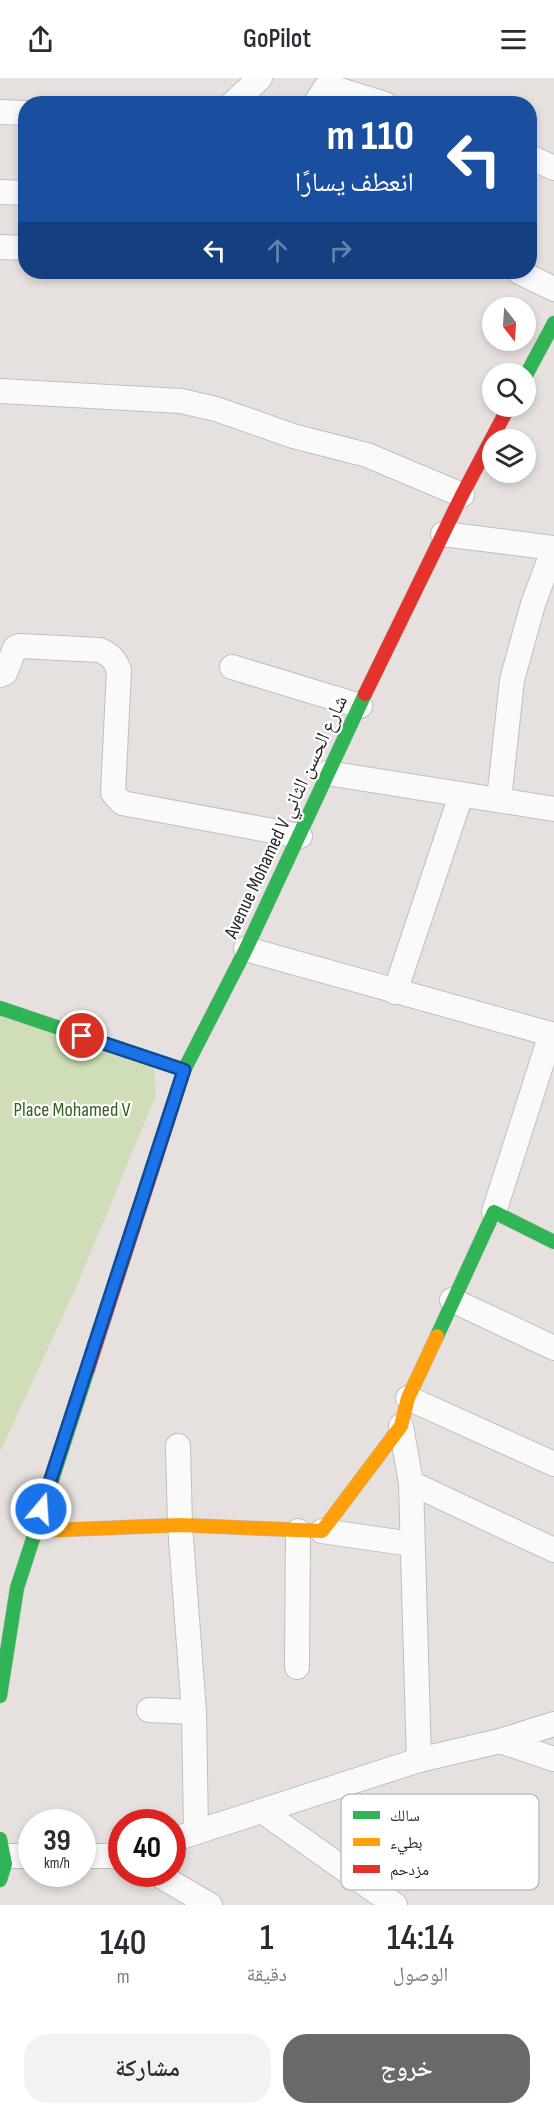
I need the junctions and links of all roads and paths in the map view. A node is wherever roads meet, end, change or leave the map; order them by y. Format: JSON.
{"nodes":[{"id":1,"x":260,"y":78,"type":"edge"},
{"id":2,"x":325,"y":89,"type":"edge"},
{"id":3,"x":241,"y":96,"type":"edge"},
{"id":4,"x":353,"y":96,"type":"edge"},
{"id":5,"x":0,"y":112,"type":"edge"},
{"id":6,"x":18,"y":113,"type":"edge"},
{"id":7,"x":537,"y":160,"type":"edge"},
{"id":8,"x":554,"y":168,"type":"edge"},
{"id":9,"x":0,"y":192,"type":"edge"},
{"id":10,"x":18,"y":193,"type":"edge"},
{"id":11,"x":0,"y":247,"type":"edge"},
{"id":12,"x":18,"y":248,"type":"edge"},
{"id":13,"x":533,"y":279,"type":"edge"},
{"id":14,"x":554,"y":289,"type":"edge"},
{"id":15,"x":554,"y":323,"type":"edge"},
{"id":16,"x":533,"y":363,"type":"edge"},
{"id":17,"x":0,"y":392,"type":"edge"},
{"id":18,"x":503,"y":417,"type":"edge"},
{"id":19,"x":462,"y":495,"type":"junction"},
{"id":20,"x":442,"y":534,"type":"junction"},
{"id":21,"x":554,"y":548,"type":"edge"},
{"id":22,"x":232,"y":667,"type":"dead end"},
{"id":23,"x":0,"y":675,"type":"edge"},
{"id":24,"x":360,"y":706,"type":"junction"},
{"id":25,"x":327,"y":773,"type":"junction"},
{"id":26,"x":461,"y":795,"type":"junction"},
{"id":27,"x":499,"y":800,"type":"junction"},
{"id":28,"x":554,"y":809,"type":"edge"},
{"id":29,"x":300,"y":836,"type":"junction"},
{"id":30,"x":246,"y":949,"type":"junction"},
{"id":31,"x":395,"y":992,"type":"junction"},
{"id":32,"x":0,"y":1008,"type":"edge"},
{"id":33,"x":553,"y":1034,"type":"edge"},
{"id":34,"x":184,"y":1070,"type":"junction"},
{"id":35,"x":494,"y":1212,"type":"junction"},
{"id":36,"x":554,"y":1242,"type":"edge"},
{"id":37,"x":452,"y":1300,"type":"junction"},
{"id":38,"x":554,"y":1348,"type":"edge"},
{"id":39,"x":408,"y":1398,"type":"junction"},
{"id":40,"x":401,"y":1426,"type":"junction"},
{"id":41,"x":178,"y":1446,"type":"dead end"},
{"id":42,"x":554,"y":1464,"type":"edge"},
{"id":43,"x":411,"y":1483,"type":"junction"},
{"id":44,"x":180,"y":1525,"type":"junction"},
{"id":45,"x":34,"y":1531,"type":"junction"},
{"id":46,"x":310,"y":1531,"type":"junction"},
{"id":47,"x":412,"y":1544,"type":"junction"},
{"id":48,"x":554,"y":1550,"type":"edge"},
{"id":49,"x":297,"y":1667,"type":"dead end"},
{"id":50,"x":0,"y":1696,"type":"edge"},
{"id":51,"x":149,"y":1710,"type":"dead end"},
{"id":52,"x":194,"y":1712,"type":"junction"},
{"id":53,"x":554,"y":1724,"type":"edge"},
{"id":54,"x":500,"y":1741,"type":"junction"},
{"id":55,"x":554,"y":1759,"type":"edge"},
{"id":56,"x":419,"y":1760,"type":"junction"},
{"id":57,"x":262,"y":1811,"type":"junction"},
{"id":58,"x":196,"y":1832,"type":"junction"},
{"id":59,"x":186,"y":1835,"type":"edge"},
{"id":60,"x":2,"y":1845,"type":"edge"},
{"id":61,"x":18,"y":1851,"type":"edge"},
{"id":62,"x":341,"y":1867,"type":"edge"},
{"id":63,"x":0,"y":1880,"type":"edge"},
{"id":64,"x":179,"y":1887,"type":"edge"},
{"id":65,"x":374,"y":1890,"type":"edge"},
{"id":66,"x":210,"y":1905,"type":"edge"},
{"id":67,"x":395,"y":1905,"type":"edge"}],
"edges":[{"from":1,"to":3,"type":"street"},
{"from":2,"to":4,"type":"street"},
{"from":5,"to":6,"type":"street"},
{"from":7,"to":8,"type":"street"},
{"from":9,"to":10,"type":"street"},
{"from":11,"to":12,"type":"street"},
{"from":13,"to":14,"type":"street"},
{"from":15,"to":16,"type":"street"},
{"from":17,"to":19,"type":"street"},
{"from":18,"to":19,"type":"street","name":"Avenue Mohamed V شارع الحسن الثاني"},
{"from":19,"to":20,"type":"street","name":"Avenue Mohamed V شارع الحسن الثاني"},
{"from":20,"to":21,"type":"street"},
{"from":20,"to":24,"type":"street","name":"Avenue Mohamed V شارع الحسن الثاني"},
{"from":21,"to":27,"type":"street"},
{"from":22,"to":24,"type":"street"},
{"from":23,"to":29,"type":"street"},
{"from":24,"to":25,"type":"street","name":"Avenue Mohamed V شارع الحسن الثاني"},
{"from":25,"to":26,"type":"street"},
{"from":25,"to":29,"type":"street","name":"Avenue Mohamed V شارع الحسن الثاني"},
{"from":26,"to":27,"type":"street"},
{"from":26,"to":31,"type":"street"},
{"from":27,"to":28,"type":"street"},
{"from":29,"to":30,"type":"street","name":"Avenue Mohamed V شارع الحسن الثاني"},
{"from":30,"to":31,"type":"street"},
{"from":30,"to":34,"type":"street","name":"Avenue Mohamed V شارع الحسن الثاني"},
{"from":31,"to":33,"type":"street"},
{"from":32,"to":34,"type":"street"},
{"from":33,"to":35,"type":"street"},
{"from":34,"to":45,"type":"street","name":"Avenue Mohamed V شارع الحسن الثاني"},
{"from":35,"to":36,"type":"street"},
{"from":35,"to":37,"type":"street"},
{"from":37,"to":38,"type":"street"},
{"from":37,"to":39,"type":"street"},
{"from":39,"to":40,"type":"street"},
{"from":39,"to":42,"type":"street"},
{"from":40,"to":43,"type":"street"},
{"from":40,"to":46,"type":"street"},
{"from":41,"to":44,"type":"street"},
{"from":43,"to":47,"type":"street"},
{"from":43,"to":48,"type":"street"},
{"from":44,"to":45,"type":"street"},
{"from":44,"to":46,"type":"street"},
{"from":44,"to":52,"type":"street"},
{"from":45,"to":50,"type":"street","name":"Avenue Mohamed V شارع الحسن الثاني"},
{"from":46,"to":47,"type":"street"},
{"from":46,"to":49,"type":"street"},
{"from":47,"to":56,"type":"street"},
{"from":51,"to":52,"type":"street"},
{"from":52,"to":58,"type":"street"},
{"from":53,"to":54,"type":"street"},
{"from":54,"to":55,"type":"street"},
{"from":54,"to":56,"type":"street"},
{"from":56,"to":57,"type":"street"},
{"from":57,"to":58,"type":"street"},
{"from":57,"to":62,"type":"street"},
{"from":58,"to":59,"type":"street"},
{"from":60,"to":61,"type":"street"},
{"from":60,"to":63,"type":"street"},
{"from":64,"to":66,"type":"street"},
{"from":65,"to":67,"type":"street"}]}
